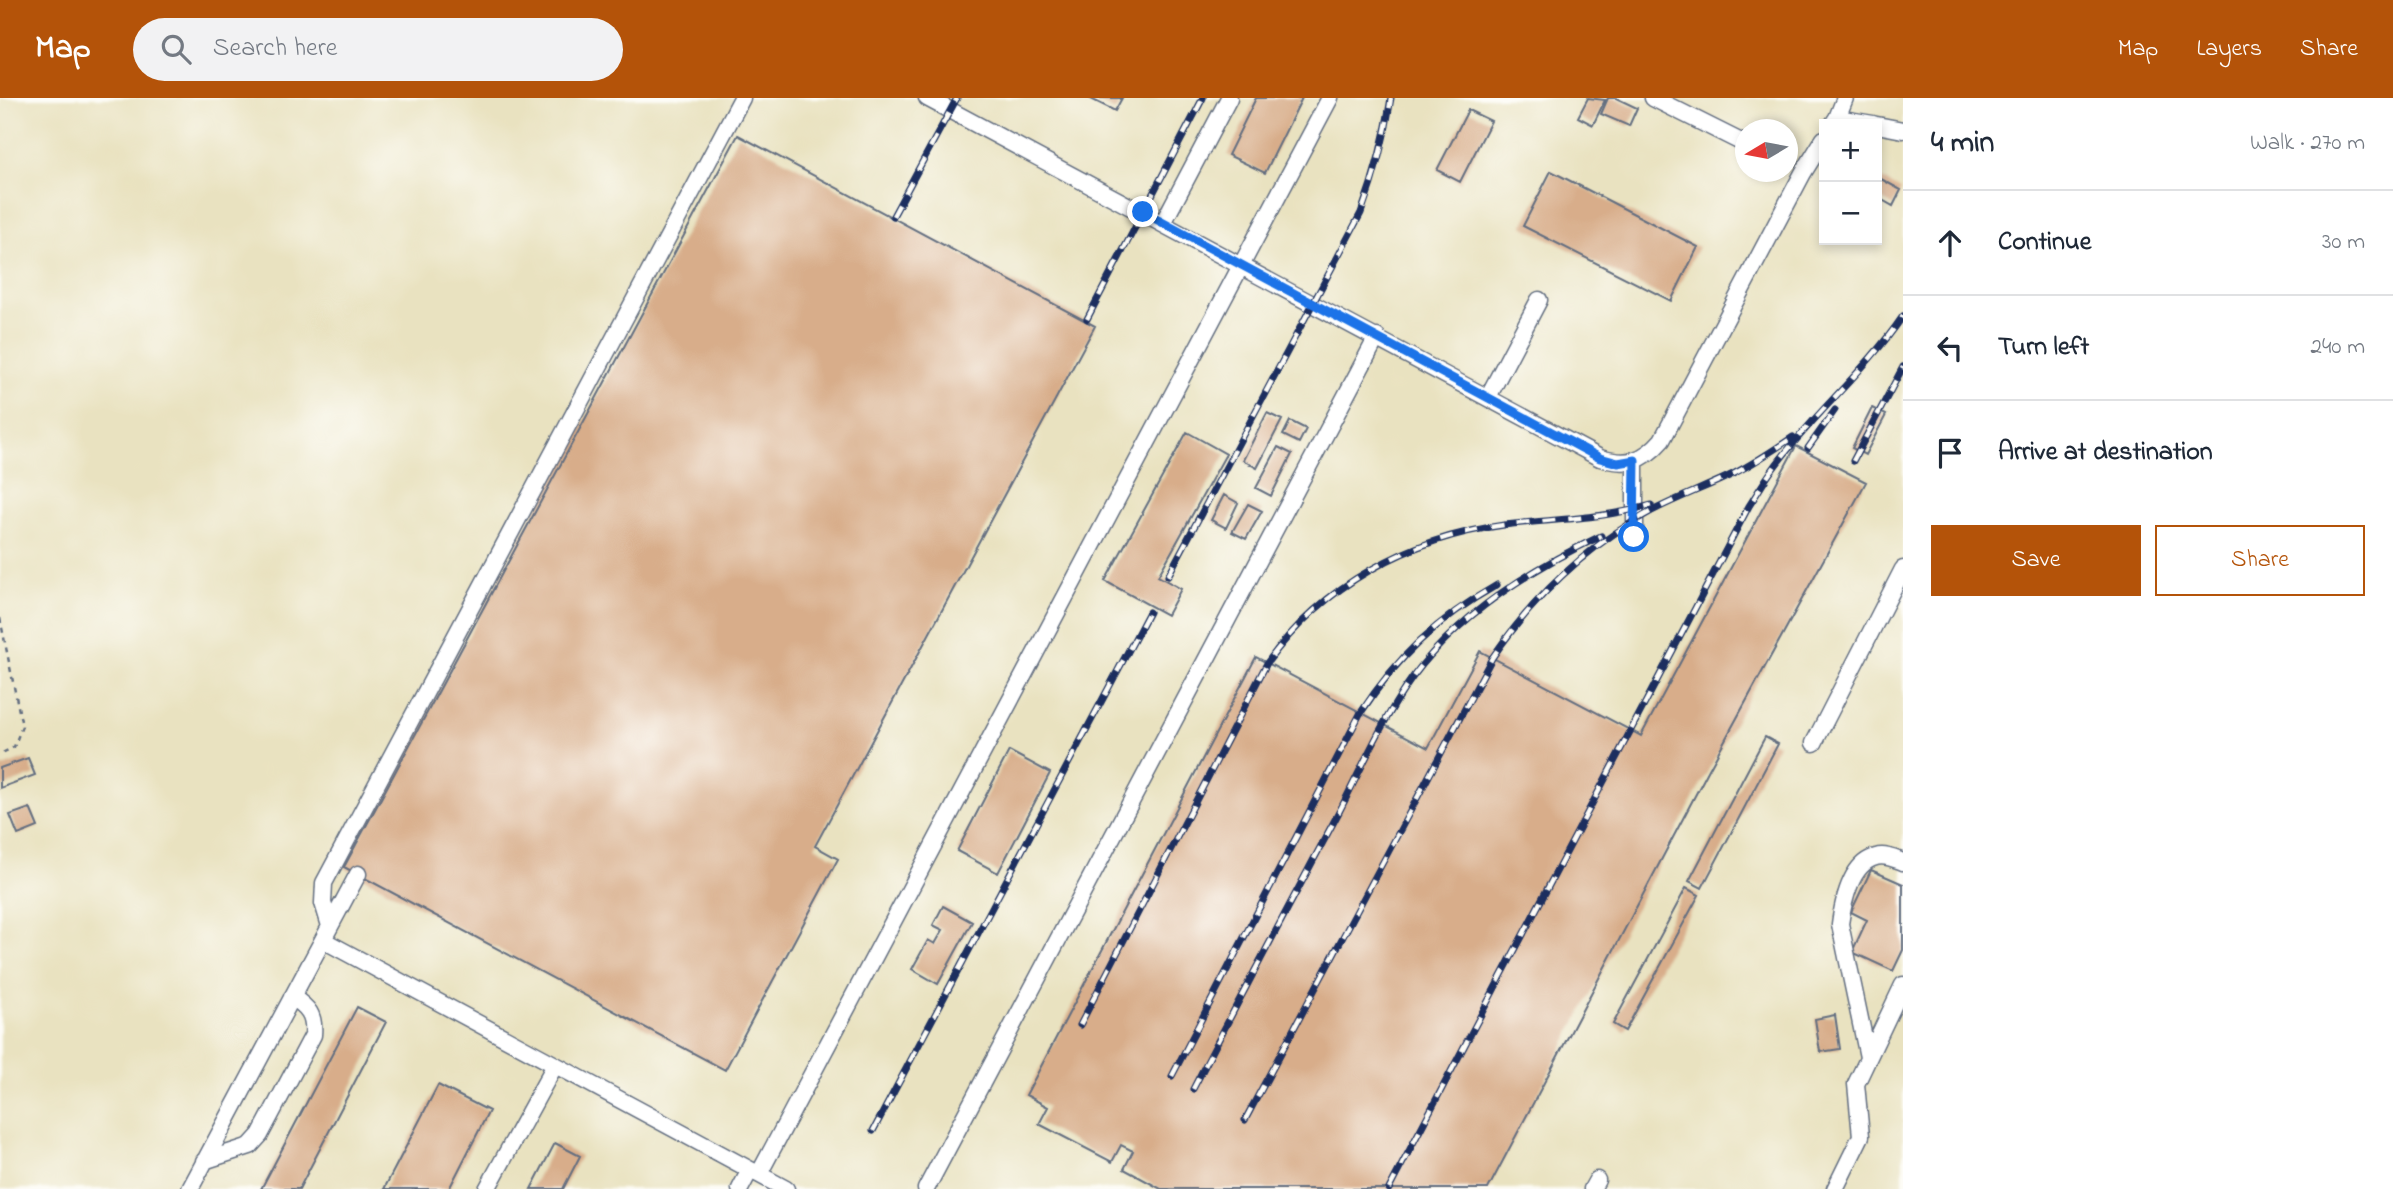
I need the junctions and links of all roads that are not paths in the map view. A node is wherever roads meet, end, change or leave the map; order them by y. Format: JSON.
{"nodes":[{"id":1,"x":742,"y":98,"type":"edge"},
{"id":2,"x":927,"y":98,"type":"edge"},
{"id":3,"x":1229,"y":98,"type":"edge"},
{"id":4,"x":1331,"y":98,"type":"edge"},
{"id":5,"x":1845,"y":98,"type":"edge"},
{"id":6,"x":1664,"y":101,"type":"edge"},
{"id":7,"x":1836,"y":119,"type":"edge"},
{"id":8,"x":1882,"y":126,"type":"edge"},
{"id":9,"x":1903,"y":130,"type":"edge"},
{"id":10,"x":1735,"y":140,"type":"edge"},
{"id":11,"x":1819,"y":147,"type":"edge"},
{"id":12,"x":1798,"y":171,"type":"edge"},
{"id":13,"x":1803,"y":173,"type":"junction"},
{"id":14,"x":1163,"y":223,"type":"junction"},
{"id":15,"x":1243,"y":265,"type":"junction"},
{"id":16,"x":1539,"y":300,"type":"dead end"},
{"id":17,"x":1377,"y":337,"type":"junction"},
{"id":18,"x":1488,"y":397,"type":"junction"},
{"id":19,"x":1635,"y":460,"type":"junction"},
{"id":20,"x":1634,"y":537,"type":"dead end"},
{"id":21,"x":1903,"y":569,"type":"edge"},
{"id":22,"x":1814,"y":743,"type":"dead end"},
{"id":23,"x":1903,"y":862,"type":"edge"},
{"id":24,"x":358,"y":874,"type":"dead end"},
{"id":25,"x":326,"y":933,"type":"junction"},
{"id":26,"x":1903,"y":985,"type":"edge"},
{"id":27,"x":292,"y":997,"type":"junction"},
{"id":28,"x":1868,"y":1058,"type":"junction"},
{"id":29,"x":555,"y":1065,"type":"junction"},
{"id":30,"x":204,"y":1161,"type":"junction"},
{"id":31,"x":755,"y":1172,"type":"junction"},
{"id":32,"x":190,"y":1189,"type":"edge"},
{"id":33,"x":487,"y":1189,"type":"edge"},
{"id":34,"x":740,"y":1189,"type":"edge"},
{"id":35,"x":786,"y":1189,"type":"edge"},
{"id":36,"x":926,"y":1189,"type":"edge"},
{"id":37,"x":1835,"y":1189,"type":"edge"}],
"edges":[{"from":1,"to":25,"type":"lane"},
{"from":2,"to":14,"type":"lane"},
{"from":3,"to":14,"type":"lane"},
{"from":4,"to":15,"type":"lane"},
{"from":5,"to":7,"type":"lane"},
{"from":6,"to":10,"type":"lane"},
{"from":8,"to":9,"type":"lane"},
{"from":11,"to":13,"type":"lane"},
{"from":12,"to":13,"type":"lane"},
{"from":13,"to":19,"type":"lane"},
{"from":14,"to":15,"type":"lane"},
{"from":15,"to":17,"type":"lane"},
{"from":15,"to":31,"type":"lane"},
{"from":16,"to":18,"type":"lane"},
{"from":17,"to":18,"type":"lane"},
{"from":17,"to":36,"type":"lane"},
{"from":18,"to":19,"type":"lane"},
{"from":19,"to":20,"type":"lane"},
{"from":21,"to":22,"type":"lane"},
{"from":23,"to":28,"type":"lane"},
{"from":24,"to":25,"type":"lane"},
{"from":25,"to":27,"type":"lane"},
{"from":25,"to":29,"type":"lane"},
{"from":26,"to":28,"type":"lane"},
{"from":27,"to":30,"type":"lane"},
{"from":27,"to":30,"type":"lane"},
{"from":28,"to":37,"type":"lane"},
{"from":29,"to":31,"type":"lane"},
{"from":29,"to":33,"type":"lane"},
{"from":30,"to":32,"type":"lane"},
{"from":31,"to":34,"type":"lane"},
{"from":31,"to":35,"type":"lane"}]}
